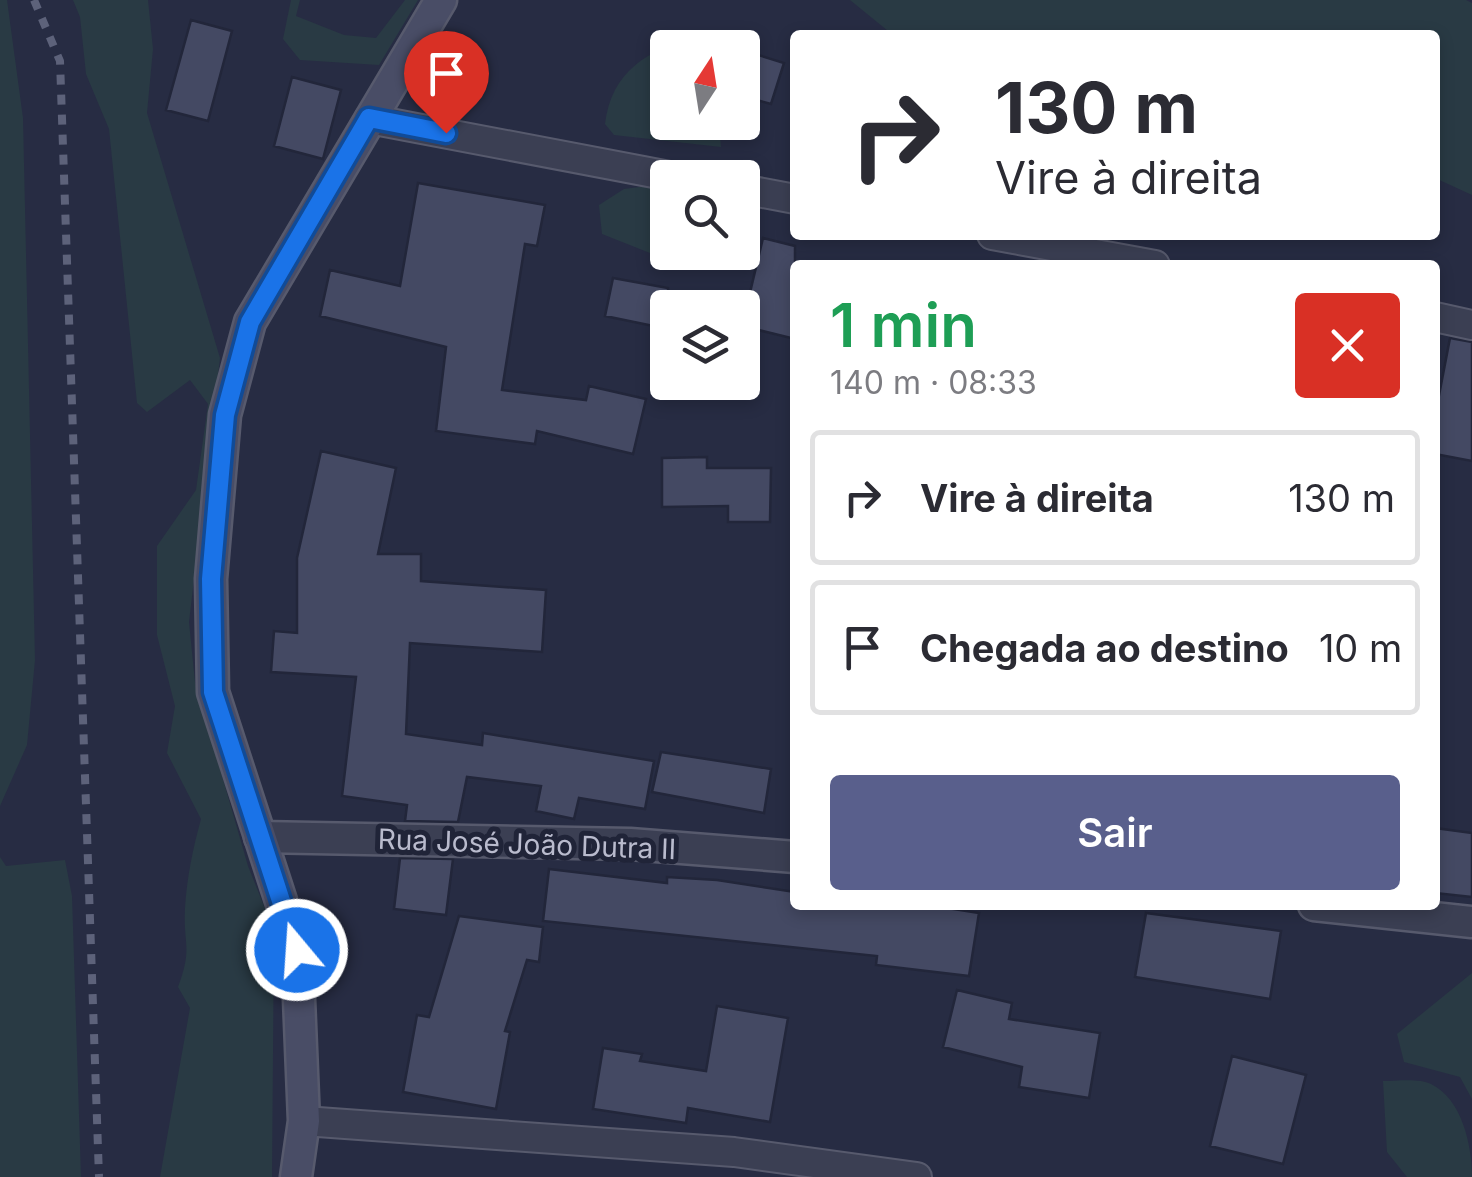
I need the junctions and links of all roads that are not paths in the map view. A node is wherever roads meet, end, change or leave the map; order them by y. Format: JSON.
{"nodes":[{"id":1,"x":440,"y":0,"type":"edge"},
{"id":2,"x":369,"y":118,"type":"junction"},
{"id":3,"x":650,"y":172,"type":"edge"},
{"id":4,"x":760,"y":192,"type":"edge"},
{"id":5,"x":790,"y":198,"type":"edge"},
{"id":6,"x":1019,"y":240,"type":"edge"},
{"id":7,"x":1128,"y":260,"type":"edge"},
{"id":8,"x":1440,"y":317,"type":"edge"},
{"id":9,"x":1472,"y":325,"type":"edge"},
{"id":10,"x":260,"y":836,"type":"junction"},
{"id":11,"x":790,"y":857,"type":"edge"},
{"id":12,"x":1360,"y":910,"type":"edge"},
{"id":13,"x":1472,"y":922,"type":"edge"},
{"id":14,"x":304,"y":1122,"type":"junction"},
{"id":15,"x":296,"y":1177,"type":"edge"},
{"id":16,"x":917,"y":1177,"type":"edge"}],
"edges":[{"from":1,"to":2,"type":"street"},
{"from":2,"to":3,"type":"lane"},
{"from":2,"to":10,"type":"street"},
{"from":4,"to":5,"type":"lane"},
{"from":6,"to":7,"type":"lane"},
{"from":8,"to":9,"type":"lane"},
{"from":10,"to":11,"type":"street","name":"Rua José João Dutra II"},
{"from":10,"to":14,"type":"street"},
{"from":12,"to":13,"type":"street"},
{"from":14,"to":15,"type":"street"},
{"from":14,"to":16,"type":"lane"}]}
